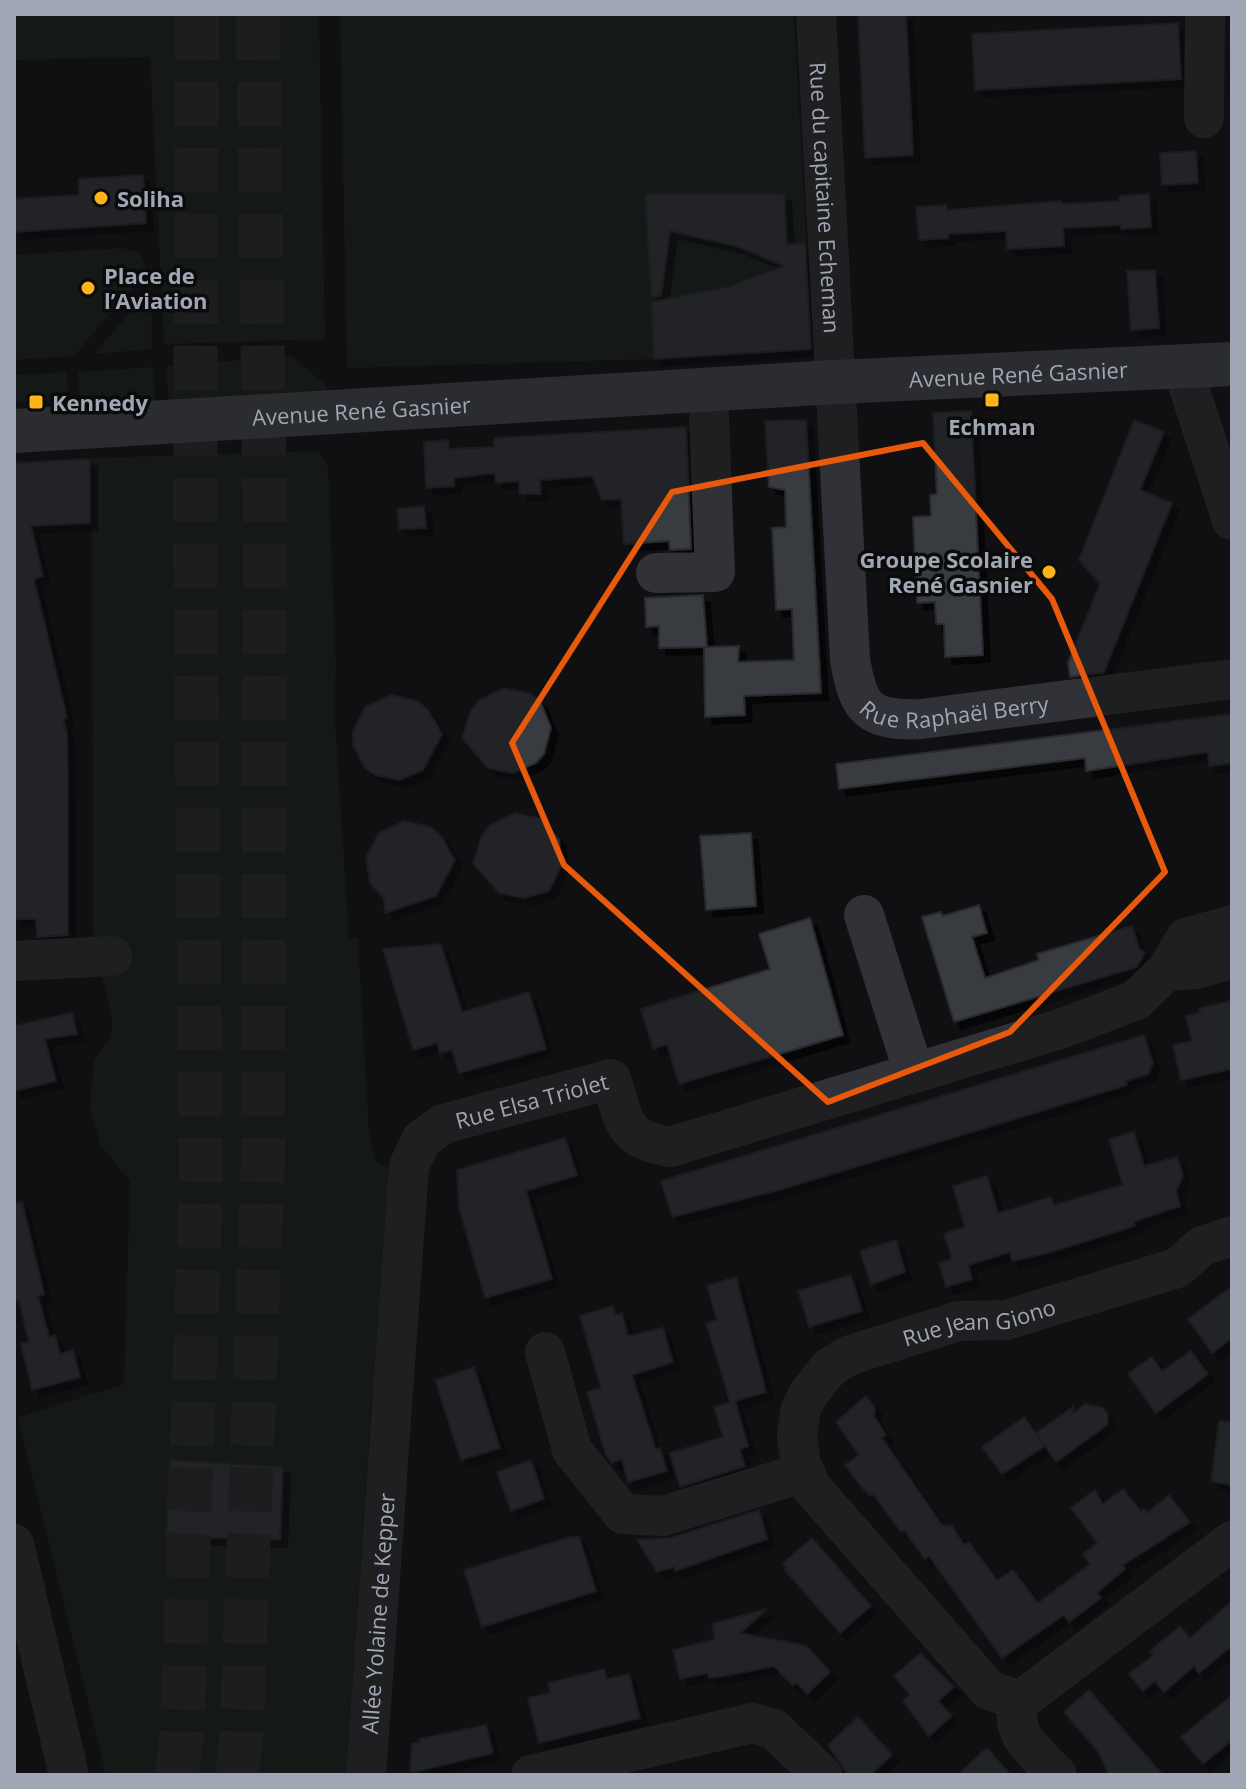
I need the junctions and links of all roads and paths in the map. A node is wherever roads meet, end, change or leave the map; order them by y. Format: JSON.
{"nodes":[{"id":1,"x":816,"y":14,"type":"edge"},
{"id":2,"x":1205,"y":14,"type":"edge"},
{"id":3,"x":1204,"y":118,"type":"dead end"},
{"id":4,"x":1232,"y":364,"type":"edge"},
{"id":5,"x":1182,"y":366,"type":"junction"},
{"id":6,"x":835,"y":382,"type":"junction"},
{"id":7,"x":708,"y":391,"type":"junction"},
{"id":8,"x":14,"y":431,"type":"edge"},
{"id":9,"x":1232,"y":520,"type":"edge"},
{"id":10,"x":656,"y":573,"type":"dead end"},
{"id":11,"x":1232,"y":679,"type":"edge"},
{"id":12,"x":864,"y":915,"type":"dead end"},
{"id":13,"x":1232,"y":925,"type":"edge"},
{"id":14,"x":112,"y":956,"type":"dead end"},
{"id":15,"x":1232,"y":959,"type":"edge"},
{"id":16,"x":14,"y":961,"type":"edge"},
{"id":17,"x":1166,"y":971,"type":"junction"},
{"id":18,"x":914,"y":1073,"type":"junction"},
{"id":19,"x":1232,"y":1236,"type":"edge"},
{"id":20,"x":545,"y":1352,"type":"dead end"},
{"id":21,"x":388,"y":1453,"type":"joint"},
{"id":22,"x":805,"y":1472,"type":"junction"},
{"id":23,"x":1232,"y":1541,"type":"edge"},
{"id":24,"x":14,"y":1544,"type":"edge"},
{"id":25,"x":1020,"y":1701,"type":"junction"},
{"id":26,"x":69,"y":1775,"type":"edge"},
{"id":27,"x":366,"y":1775,"type":"edge"},
{"id":28,"x":531,"y":1775,"type":"edge"},
{"id":29,"x":822,"y":1775,"type":"edge"},
{"id":30,"x":1057,"y":1775,"type":"edge"}],
"edges":[{"from":1,"to":6,"type":"street","name":"Rue du capitaine Echeman"},
{"from":2,"to":3,"type":"street"},
{"from":4,"to":5,"type":"main road","name":"Avenue René Gasnier"},
{"from":5,"to":6,"type":"main road","name":"Avenue René Gasnier"},
{"from":5,"to":9,"type":"street"},
{"from":6,"to":7,"type":"main road","name":"Avenue René Gasnier"},
{"from":6,"to":11,"type":"street","name":"Rue Raphaël Berry"},
{"from":7,"to":8,"type":"main road","name":"Avenue René Gasnier"},
{"from":7,"to":10,"type":"street"},
{"from":12,"to":18,"type":"street"},
{"from":13,"to":17,"type":"street","name":"Rue Elsa Triolet"},
{"from":14,"to":16,"type":"street"},
{"from":15,"to":17,"type":"street"},
{"from":17,"to":18,"type":"street","name":"Rue Elsa Triolet"},
{"from":18,"to":21,"type":"street","name":"Rue Elsa Triolet"},
{"from":19,"to":22,"type":"street","name":"Rue Jean Giono"},
{"from":20,"to":22,"type":"street"},
{"from":21,"to":27,"type":"street","name":"Allée Yolaine de Kepper"},
{"from":22,"to":25,"type":"street","name":"Rue Jean Giono"},
{"from":23,"to":25,"type":"street"},
{"from":24,"to":26,"type":"street"},
{"from":25,"to":30,"type":"street"},
{"from":28,"to":29,"type":"street"}]}
